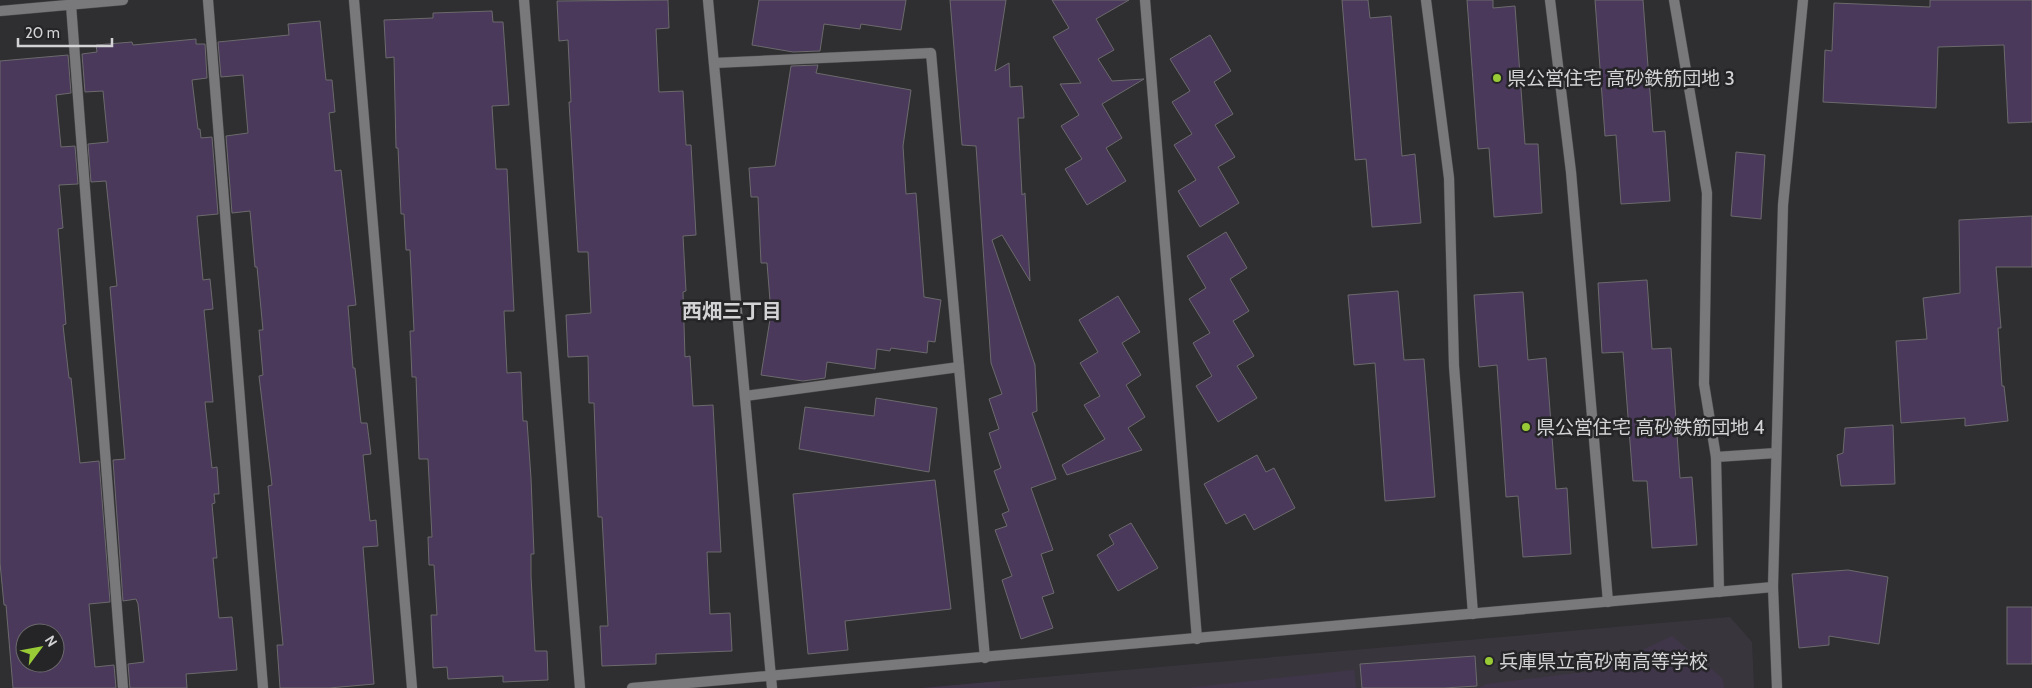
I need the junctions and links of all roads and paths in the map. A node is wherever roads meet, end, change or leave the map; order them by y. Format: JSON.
{"nodes":[{"id":1,"x":123,"y":0,"type":"edge"},
{"id":2,"x":208,"y":0,"type":"edge"},
{"id":3,"x":354,"y":0,"type":"edge"},
{"id":4,"x":524,"y":0,"type":"edge"},
{"id":5,"x":708,"y":0,"type":"edge"},
{"id":6,"x":1145,"y":0,"type":"edge"},
{"id":7,"x":1426,"y":0,"type":"edge"},
{"id":8,"x":1550,"y":0,"type":"edge"},
{"id":9,"x":1674,"y":0,"type":"edge"},
{"id":10,"x":1803,"y":0,"type":"edge"},
{"id":11,"x":71,"y":5,"type":"junction"},
{"id":12,"x":0,"y":11,"type":"edge"},
{"id":13,"x":714,"y":63,"type":"junction"},
{"id":14,"x":959,"y":367,"type":"junction"},
{"id":15,"x":745,"y":396,"type":"junction"},
{"id":16,"x":1776,"y":453,"type":"junction"},
{"id":17,"x":1716,"y":457,"type":"junction"},
{"id":18,"x":1773,"y":588,"type":"junction"},
{"id":19,"x":1719,"y":592,"type":"junction"},
{"id":20,"x":1608,"y":602,"type":"junction"},
{"id":21,"x":1473,"y":614,"type":"junction"},
{"id":22,"x":1196,"y":639,"type":"junction"},
{"id":23,"x":985,"y":658,"type":"junction"},
{"id":24,"x":771,"y":677,"type":"junction"},
{"id":25,"x":123,"y":688,"type":"edge"},
{"id":26,"x":264,"y":688,"type":"edge"},
{"id":27,"x":412,"y":688,"type":"edge"},
{"id":28,"x":580,"y":688,"type":"edge"},
{"id":29,"x":632,"y":688,"type":"edge"},
{"id":30,"x":772,"y":688,"type":"edge"},
{"id":31,"x":1777,"y":688,"type":"edge"}],
"edges":[{"from":1,"to":11,"type":"street"},
{"from":2,"to":26,"type":"street"},
{"from":3,"to":27,"type":"street"},
{"from":4,"to":28,"type":"street"},
{"from":5,"to":13,"type":"street"},
{"from":6,"to":22,"type":"street"},
{"from":7,"to":21,"type":"street"},
{"from":8,"to":20,"type":"street"},
{"from":9,"to":17,"type":"street"},
{"from":10,"to":16,"type":"street"},
{"from":11,"to":12,"type":"street"},
{"from":11,"to":25,"type":"street"},
{"from":13,"to":14,"type":"street"},
{"from":13,"to":15,"type":"street"},
{"from":14,"to":15,"type":"street"},
{"from":14,"to":23,"type":"street"},
{"from":15,"to":24,"type":"street"},
{"from":16,"to":17,"type":"street"},
{"from":16,"to":18,"type":"street"},
{"from":17,"to":19,"type":"street"},
{"from":18,"to":19,"type":"street"},
{"from":18,"to":31,"type":"street"},
{"from":19,"to":20,"type":"street"},
{"from":20,"to":21,"type":"street"},
{"from":21,"to":22,"type":"street"},
{"from":22,"to":23,"type":"street"},
{"from":23,"to":24,"type":"street"},
{"from":24,"to":29,"type":"street"},
{"from":24,"to":30,"type":"street"}]}
